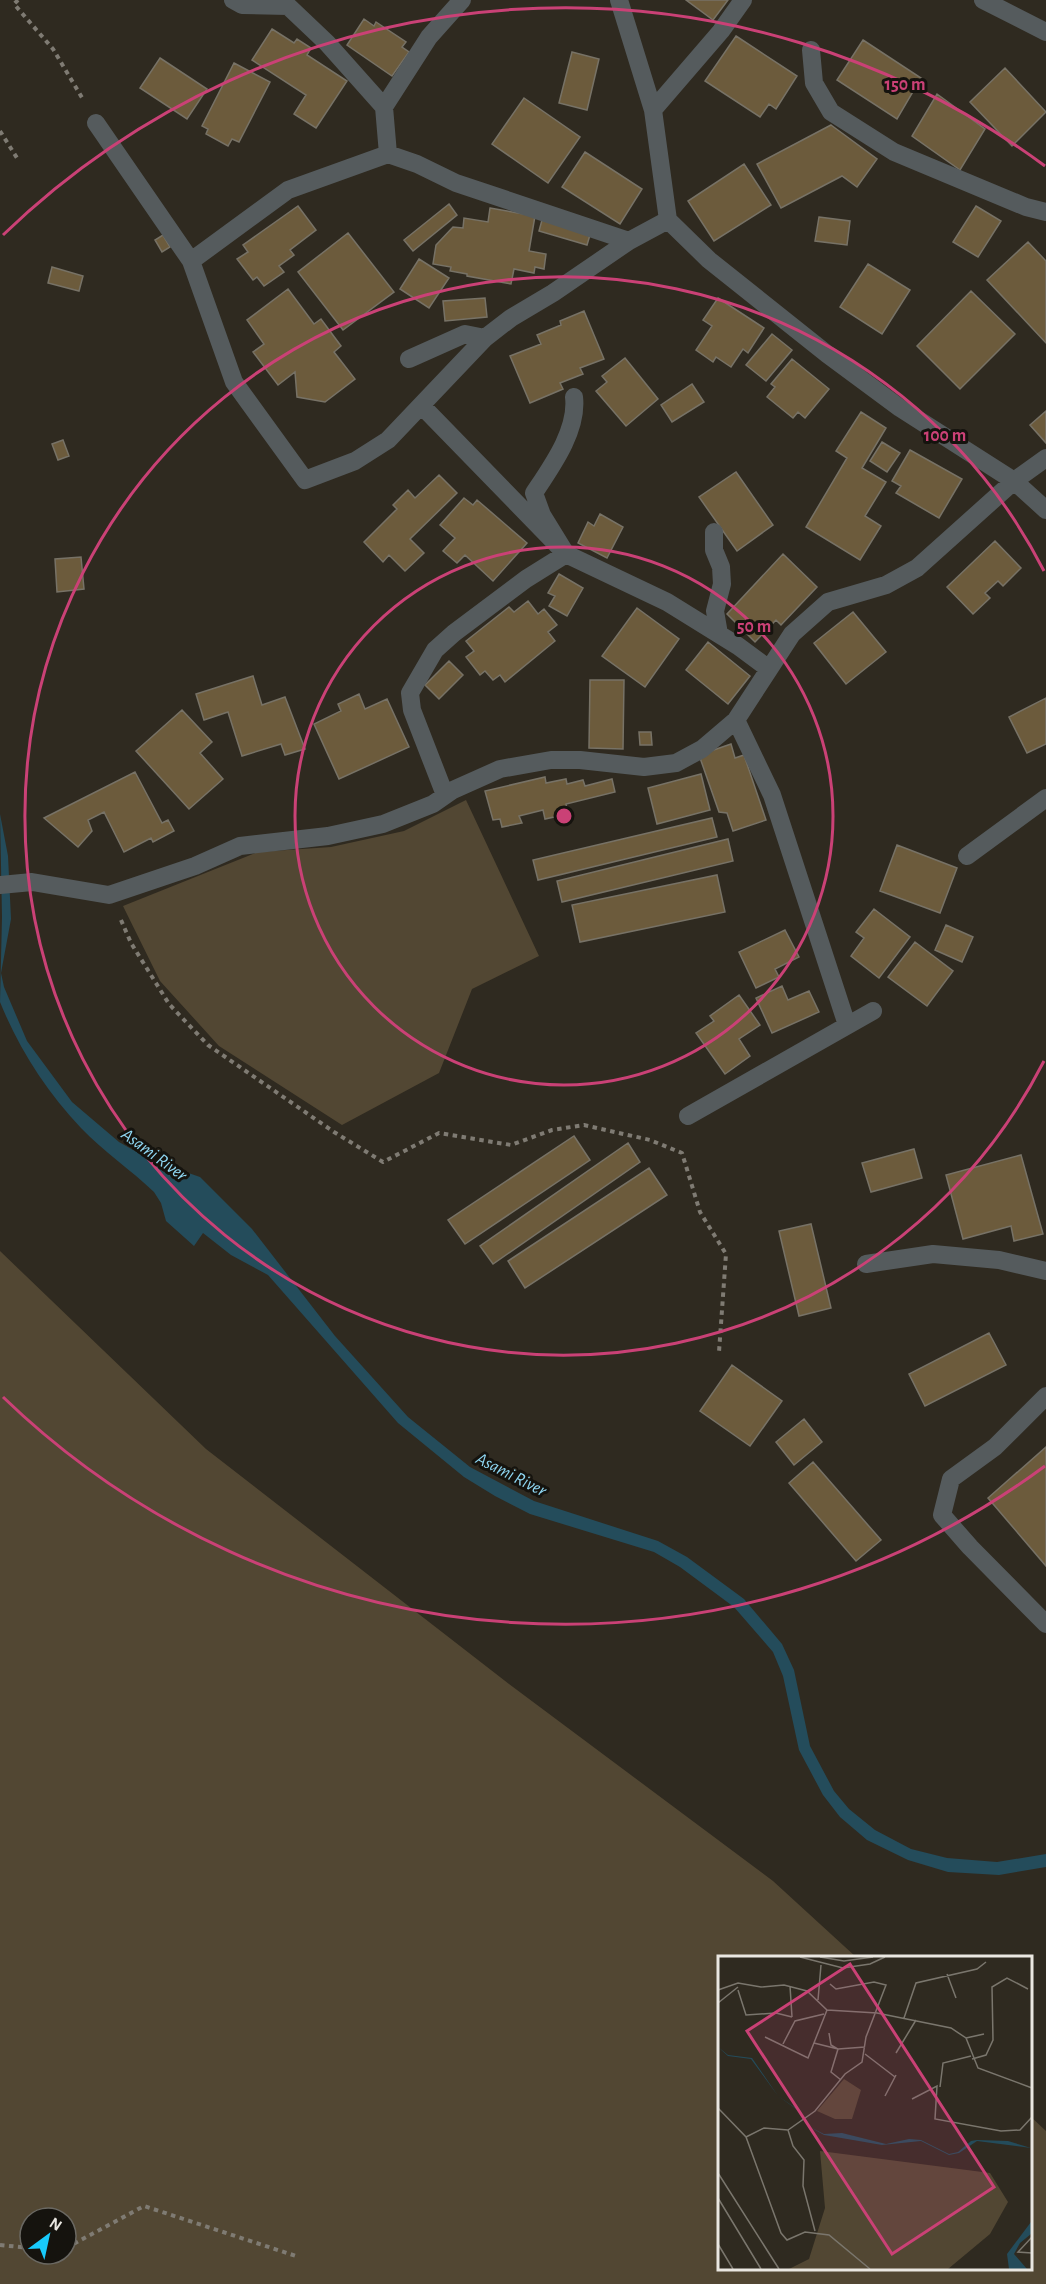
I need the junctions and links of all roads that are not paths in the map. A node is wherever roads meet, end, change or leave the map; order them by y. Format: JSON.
{"nodes":[{"id":1,"x":233,"y":0,"type":"edge"},
{"id":2,"x":462,"y":0,"type":"edge"},
{"id":3,"x":619,"y":0,"type":"edge"},
{"id":4,"x":743,"y":0,"type":"edge"},
{"id":5,"x":983,"y":0,"type":"edge"},
{"id":6,"x":1046,"y":32,"type":"edge"},
{"id":7,"x":811,"y":50,"type":"dead end"},
{"id":8,"x":384,"y":107,"type":"junction"},
{"id":9,"x":652,"y":111,"type":"junction"},
{"id":10,"x":96,"y":123,"type":"road end"},
{"id":11,"x":388,"y":154,"type":"junction"},
{"id":12,"x":1046,"y":212,"type":"edge"},
{"id":13,"x":668,"y":220,"type":"junction"},
{"id":14,"x":629,"y":241,"type":"junction"},
{"id":15,"x":191,"y":261,"type":"junction"},
{"id":16,"x":485,"y":338,"type":"junction"},
{"id":17,"x":410,"y":359,"type":"dead end"},
{"id":18,"x":574,"y":397,"type":"dead end"},
{"id":19,"x":423,"y":406,"type":"junction"},
{"id":20,"x":1046,"y":458,"type":"edge"},
{"id":21,"x":1014,"y":481,"type":"junction"},
{"id":22,"x":1046,"y":510,"type":"edge"},
{"id":23,"x":714,"y":532,"type":"dead end"},
{"id":24,"x":566,"y":554,"type":"junction"},
{"id":25,"x":719,"y":634,"type":"junction"},
{"id":26,"x":769,"y":669,"type":"junction"},
{"id":27,"x":736,"y":720,"type":"junction"},
{"id":28,"x":445,"y":795,"type":"junction"},
{"id":29,"x":1046,"y":798,"type":"edge"},
{"id":30,"x":967,"y":856,"type":"dead end"},
{"id":31,"x":0,"y":885,"type":"edge"},
{"id":32,"x":873,"y":1011,"type":"dead end"},
{"id":33,"x":847,"y":1025,"type":"junction"},
{"id":34,"x":688,"y":1116,"type":"dead end"},
{"id":35,"x":866,"y":1264,"type":"dead end"},
{"id":36,"x":1046,"y":1271,"type":"edge"},
{"id":37,"x":1046,"y":1396,"type":"edge"},
{"id":38,"x":1046,"y":1624,"type":"edge"}],
"edges":[{"from":1,"to":8,"type":"street"},
{"from":2,"to":8,"type":"street"},
{"from":3,"to":9,"type":"street"},
{"from":4,"to":9,"type":"street"},
{"from":5,"to":6,"type":"street"},
{"from":7,"to":12,"type":"street"},
{"from":8,"to":11,"type":"street"},
{"from":9,"to":13,"type":"street"},
{"from":10,"to":15,"type":"street"},
{"from":11,"to":14,"type":"street"},
{"from":11,"to":15,"type":"street"},
{"from":13,"to":14,"type":"street"},
{"from":13,"to":21,"type":"street"},
{"from":14,"to":16,"type":"street"},
{"from":15,"to":19,"type":"street"},
{"from":16,"to":17,"type":"street"},
{"from":16,"to":19,"type":"street"},
{"from":18,"to":24,"type":"street"},
{"from":19,"to":24,"type":"street"},
{"from":20,"to":21,"type":"street"},
{"from":21,"to":22,"type":"street"},
{"from":21,"to":26,"type":"street"},
{"from":23,"to":25,"type":"street"},
{"from":24,"to":25,"type":"street"},
{"from":24,"to":28,"type":"street"},
{"from":25,"to":26,"type":"street"},
{"from":26,"to":27,"type":"street"},
{"from":27,"to":28,"type":"street"},
{"from":27,"to":33,"type":"street"},
{"from":28,"to":31,"type":"street"},
{"from":29,"to":30,"type":"street"},
{"from":32,"to":33,"type":"street"},
{"from":33,"to":34,"type":"street"},
{"from":35,"to":36,"type":"street"},
{"from":37,"to":38,"type":"street"}]}
